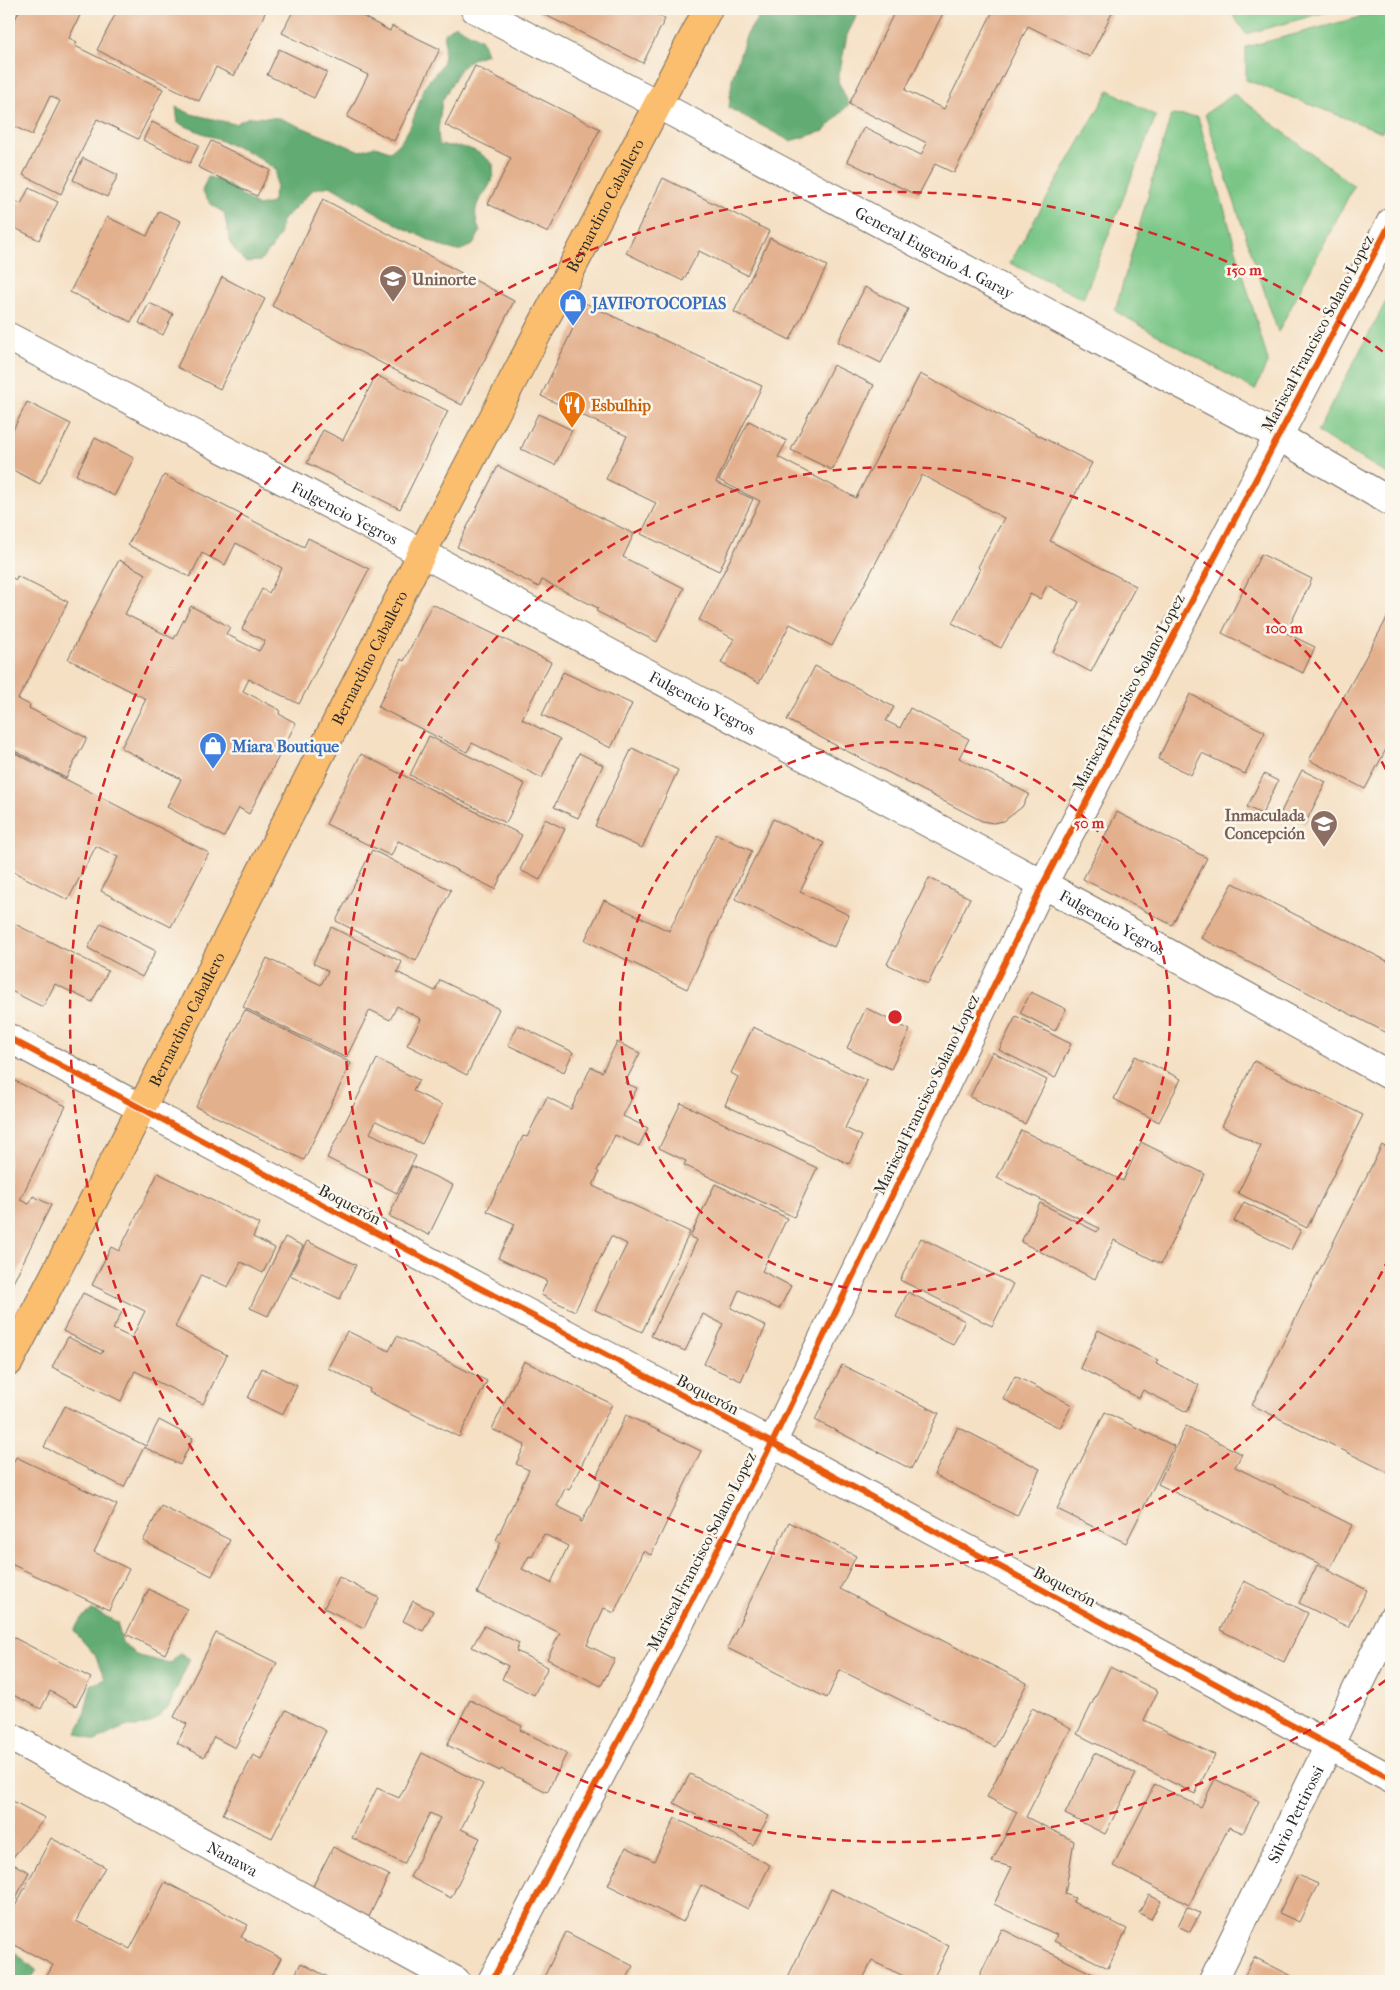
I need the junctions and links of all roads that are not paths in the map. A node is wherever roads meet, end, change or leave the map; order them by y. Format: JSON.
{"nodes":[{"id":1,"x":475,"y":9,"type":"edge"},
{"id":2,"x":708,"y":9,"type":"edge"},
{"id":3,"x":657,"y":104,"type":"junction"},
{"id":4,"x":1391,"y":222,"type":"edge"},
{"id":5,"x":9,"y":337,"type":"edge"},
{"id":6,"x":1278,"y":436,"type":"junction"},
{"id":7,"x":1391,"y":502,"type":"edge"},
{"id":8,"x":422,"y":554,"type":"junction"},
{"id":9,"x":1043,"y":884,"type":"junction"},
{"id":10,"x":9,"y":1038,"type":"edge"},
{"id":11,"x":1391,"y":1076,"type":"edge"},
{"id":12,"x":141,"y":1109,"type":"junction"},
{"id":13,"x":9,"y":1362,"type":"edge"},
{"id":14,"x":772,"y":1443,"type":"junction"},
{"id":15,"x":1391,"y":1620,"type":"edge"},
{"id":16,"x":9,"y":1736,"type":"edge"},
{"id":17,"x":1330,"y":1745,"type":"junction"},
{"id":18,"x":1391,"y":1779,"type":"edge"},
{"id":19,"x":456,"y":1981,"type":"edge"},
{"id":20,"x":492,"y":1981,"type":"edge"},
{"id":21,"x":1213,"y":1981,"type":"edge"}],
"edges":[{"from":1,"to":3,"type":"street","name":"General Eugenio A. Garay"},
{"from":2,"to":3,"type":"highway","name":"Bernardino Caballero"},
{"from":3,"to":6,"type":"street","name":"General Eugenio A. Garay"},
{"from":3,"to":8,"type":"highway","name":"Bernardino Caballero"},
{"from":4,"to":6,"type":"street","name":"Mariscal Francisco Solano Lopez"},
{"from":5,"to":8,"type":"street","name":"Fulgencio Yegros"},
{"from":6,"to":7,"type":"street","name":"General Eugenio A. Garay"},
{"from":6,"to":9,"type":"street","name":"Mariscal Francisco Solano Lopez"},
{"from":8,"to":9,"type":"street","name":"Fulgencio Yegros"},
{"from":8,"to":12,"type":"highway","name":"Bernardino Caballero"},
{"from":9,"to":11,"type":"street","name":"Fulgencio Yegros"},
{"from":9,"to":14,"type":"street","name":"Mariscal Francisco Solano Lopez"},
{"from":10,"to":12,"type":"street","name":"Boquerón"},
{"from":12,"to":13,"type":"highway","name":"Bernardino Caballero"},
{"from":12,"to":14,"type":"street","name":"Boquerón"},
{"from":14,"to":17,"type":"street","name":"Boquerón"},
{"from":14,"to":20,"type":"street","name":"Mariscal Francisco Solano Lopez"},
{"from":15,"to":17,"type":"street","name":"Silvio Pettirossi"},
{"from":16,"to":19,"type":"street","name":"Nanawa"},
{"from":17,"to":18,"type":"street","name":"Boquerón"},
{"from":17,"to":21,"type":"street","name":"Silvio Pettirossi"}]}
